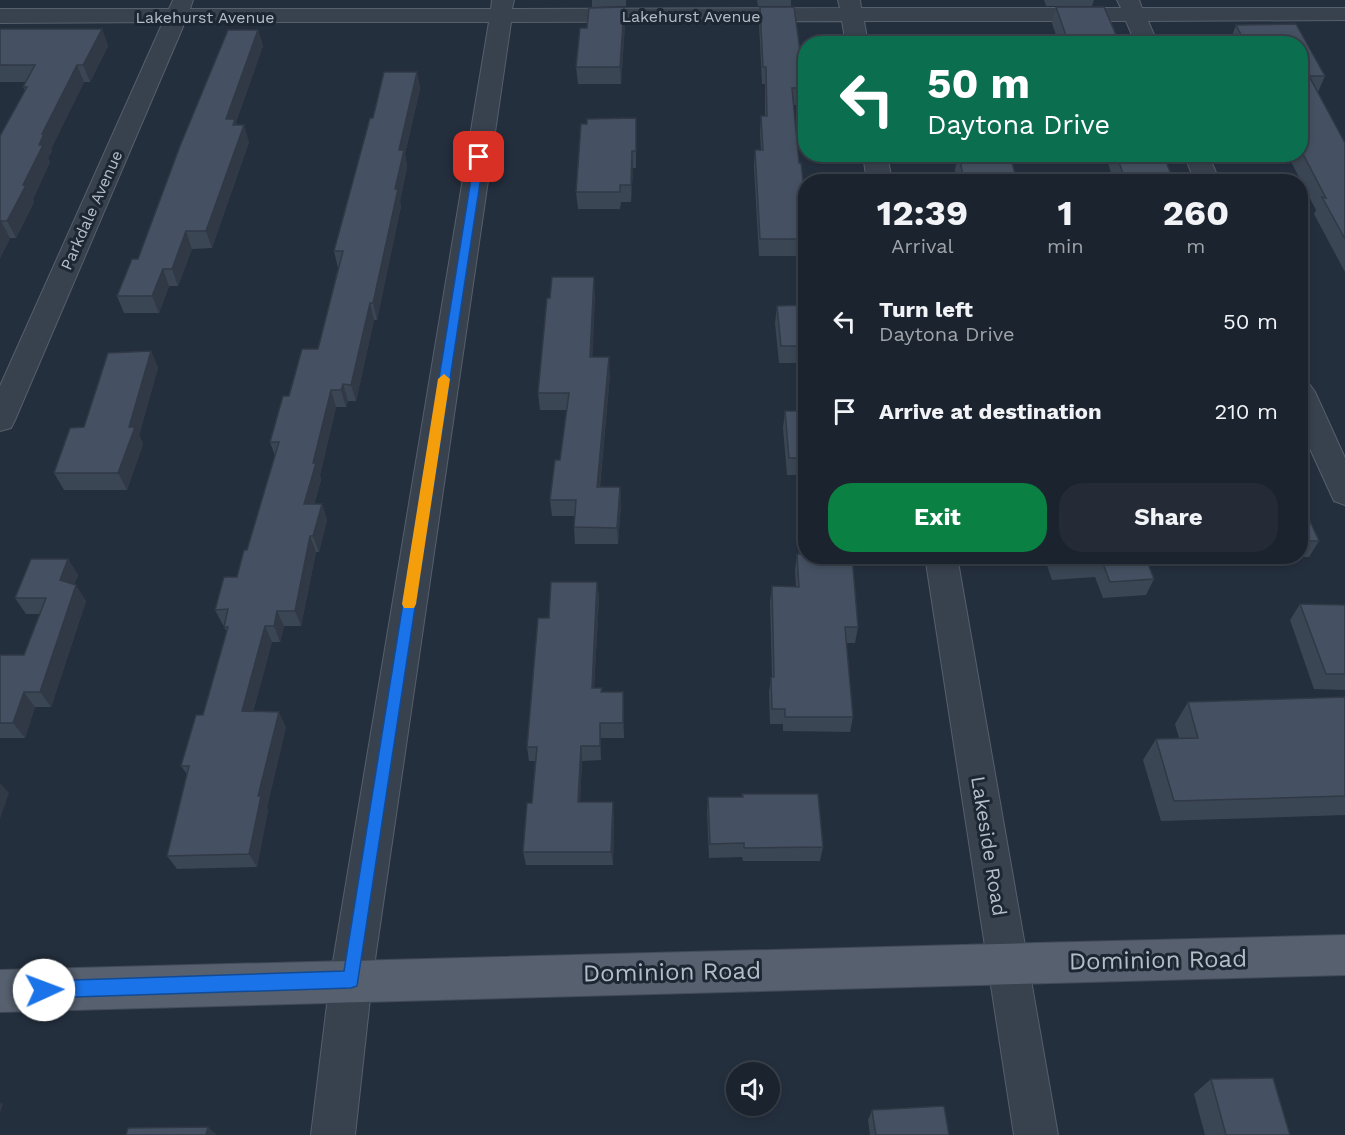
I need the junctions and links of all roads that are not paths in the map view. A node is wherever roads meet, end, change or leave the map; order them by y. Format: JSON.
{"nodes":[{"id":1,"x":1131,"y":7,"type":"edge"},
{"id":2,"x":502,"y":8,"type":"edge"},
{"id":3,"x":851,"y":8,"type":"edge"},
{"id":4,"x":179,"y":9,"type":"edge"},
{"id":5,"x":1345,"y":14,"type":"edge"},
{"id":6,"x":0,"y":16,"type":"edge"},
{"id":7,"x":856,"y":36,"type":"edge"},
{"id":8,"x":1144,"y":36,"type":"edge"},
{"id":9,"x":1308,"y":410,"type":"edge"},
{"id":10,"x":0,"y":420,"type":"edge"},
{"id":11,"x":1345,"y":493,"type":"edge"},
{"id":12,"x":943,"y":564,"type":"edge"},
{"id":13,"x":1345,"y":955,"type":"edge"},
{"id":14,"x":1008,"y":963,"type":"junction"},
{"id":15,"x":351,"y":980,"type":"junction"},
{"id":16,"x":0,"y":991,"type":"edge"},
{"id":17,"x":333,"y":1135,"type":"edge"},
{"id":18,"x":1036,"y":1135,"type":"edge"}],
"edges":[{"from":1,"to":3,"type":"street","name":"Lakehurst Avenue"},
{"from":1,"to":5,"type":"street","name":"Lakehurst Avenue"},
{"from":1,"to":8,"type":"street"},
{"from":2,"to":3,"type":"street","name":"Lakehurst Avenue"},
{"from":2,"to":4,"type":"street","name":"Lakehurst Avenue"},
{"from":2,"to":15,"type":"street"},
{"from":3,"to":7,"type":"street"},
{"from":4,"to":6,"type":"street","name":"Lakehurst Avenue"},
{"from":4,"to":10,"type":"street","name":"Parkdale Avenue"},
{"from":9,"to":11,"type":"street"},
{"from":12,"to":14,"type":"street","name":"Lakeside Road"},
{"from":13,"to":14,"type":"main road","name":"Dominion Road"},
{"from":14,"to":15,"type":"main road","name":"Dominion Road"},
{"from":14,"to":18,"type":"street","name":"Lakeside Road"},
{"from":15,"to":16,"type":"main road","name":"Dominion Road"},
{"from":15,"to":17,"type":"street"}]}
